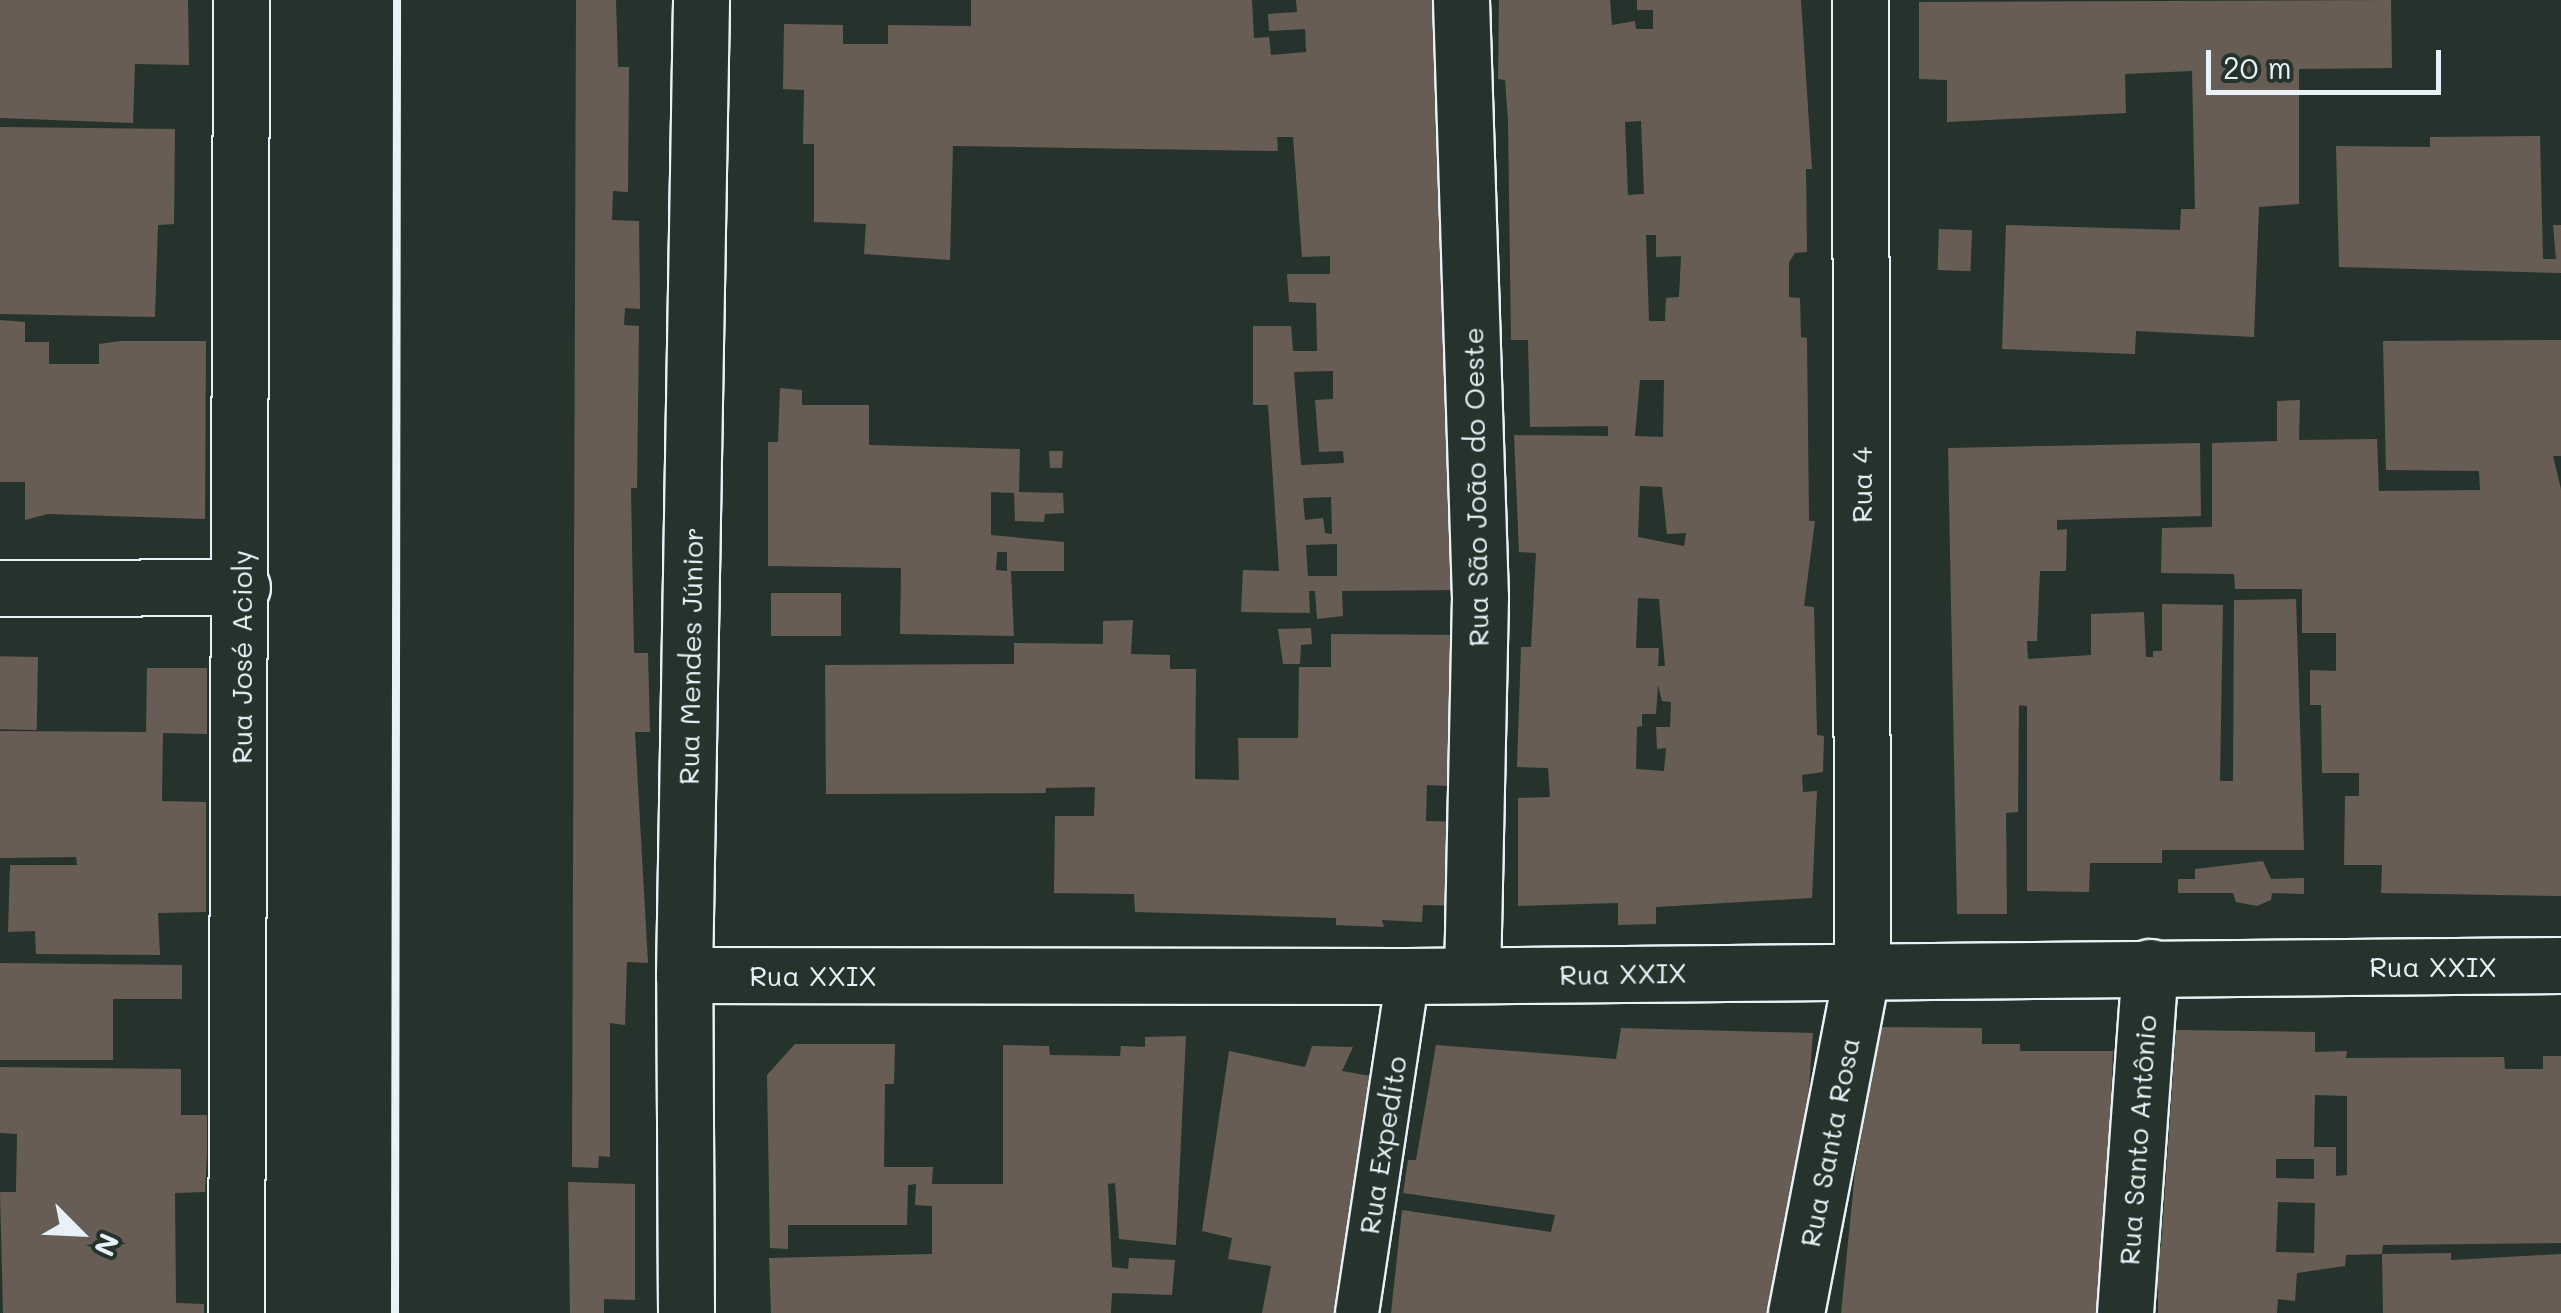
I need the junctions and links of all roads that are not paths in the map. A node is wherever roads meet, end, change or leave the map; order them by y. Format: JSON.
{"nodes":[{"id":1,"x":241,"y":0,"type":"edge"},
{"id":2,"x":700,"y":0,"type":"edge"},
{"id":3,"x":1460,"y":0,"type":"edge"},
{"id":4,"x":1860,"y":0,"type":"edge"},
{"id":5,"x":242,"y":587,"type":"junction"},
{"id":6,"x":0,"y":588,"type":"edge"},
{"id":7,"x":2561,"y":965,"type":"edge"},
{"id":8,"x":2150,"y":967,"type":"junction"},
{"id":9,"x":1862,"y":970,"type":"junction"},
{"id":10,"x":1472,"y":974,"type":"junction"},
{"id":11,"x":684,"y":975,"type":"junction"},
{"id":12,"x":1408,"y":976,"type":"junction"},
{"id":13,"x":236,"y":1313,"type":"edge"},
{"id":14,"x":686,"y":1313,"type":"edge"},
{"id":15,"x":1357,"y":1313,"type":"edge"},
{"id":16,"x":1796,"y":1313,"type":"edge"},
{"id":17,"x":2125,"y":1313,"type":"edge"}],
"edges":[{"from":1,"to":5,"type":"street","name":"Rua José Acioly"},
{"from":2,"to":11,"type":"street","name":"Rua Mendes Júnior"},
{"from":3,"to":10,"type":"street","name":"Rua São João do Oeste"},
{"from":4,"to":9,"type":"street","name":"Rua 4"},
{"from":5,"to":6,"type":"street"},
{"from":5,"to":13,"type":"street","name":"Rua José Acioly"},
{"from":7,"to":8,"type":"street","name":"Rua XXIX"},
{"from":8,"to":9,"type":"street","name":"Rua XXIX"},
{"from":8,"to":17,"type":"street","name":"Rua Santo Antônio"},
{"from":9,"to":10,"type":"street","name":"Rua XXIX"},
{"from":9,"to":16,"type":"street","name":"Rua Santa Rosa"},
{"from":10,"to":12,"type":"street","name":"Rua XXIX"},
{"from":11,"to":12,"type":"street","name":"Rua XXIX"},
{"from":11,"to":14,"type":"street","name":"Rua Mendes Júnior"},
{"from":12,"to":15,"type":"lane","name":"Rua Expedito"}]}
